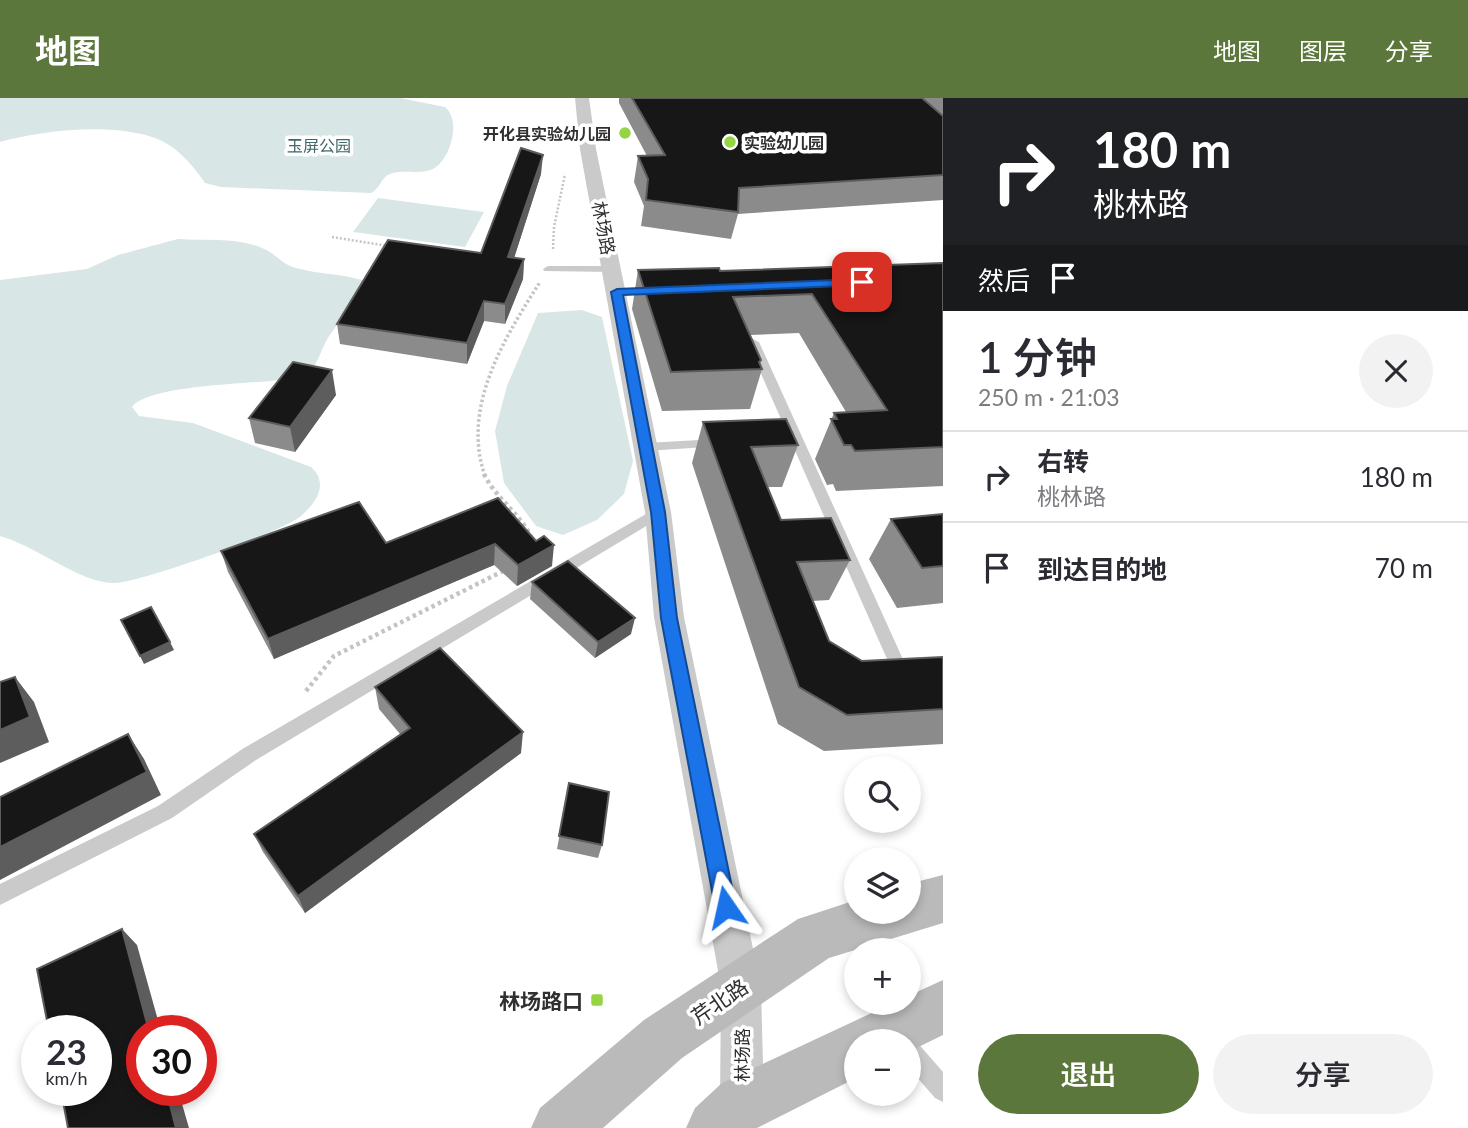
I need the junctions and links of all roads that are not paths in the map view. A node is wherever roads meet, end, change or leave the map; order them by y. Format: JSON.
{"nodes":[{"id":1,"x":582,"y":98,"type":"edge"},
{"id":2,"x":548,"y":269,"type":"road end"},
{"id":3,"x":620,"y":284,"type":"junction"},
{"id":4,"x":753,"y":342,"type":"edge"},
{"id":5,"x":729,"y":442,"type":"edge"},
{"id":6,"x":646,"y":447,"type":"junction"},
{"id":7,"x":658,"y":512,"type":"junction"},
{"id":8,"x":904,"y":677,"type":"edge"},
{"id":9,"x":0,"y":895,"type":"edge"},
{"id":10,"x":943,"y":898,"type":"edge"},
{"id":11,"x":921,"y":905,"type":"edge"},
{"id":12,"x":859,"y":924,"type":"edge"},
{"id":13,"x":741,"y":987,"type":"junction"},
{"id":14,"x":943,"y":1007,"type":"edge"},
{"id":15,"x":907,"y":1029,"type":"edge"},
{"id":16,"x":844,"y":1062,"type":"edge"},
{"id":17,"x":921,"y":1071,"type":"edge"},
{"id":18,"x":943,"y":1090,"type":"edge"},
{"id":19,"x":728,"y":1116,"type":"edge"},
{"id":20,"x":560,"y":1128,"type":"edge"}],
"edges":[{"from":1,"to":3,"type":"street","name":"林场路"},
{"from":2,"to":3,"type":"lane"},
{"from":3,"to":6,"type":"street","name":"林场路"},
{"from":4,"to":8,"type":"lane"},
{"from":5,"to":6,"type":"lane"},
{"from":6,"to":7,"type":"street","name":"林场路"},
{"from":7,"to":9,"type":"lane"},
{"from":7,"to":13,"type":"street","name":"林场路"},
{"from":10,"to":11,"type":"main road"},
{"from":12,"to":13,"type":"main road","name":"芹北路"},
{"from":13,"to":19,"type":"street","name":"林场路"},
{"from":13,"to":20,"type":"main road","name":"芹北路"},
{"from":14,"to":15,"type":"main road"},
{"from":16,"to":19,"type":"main road"},
{"from":17,"to":18,"type":"lane"}]}
